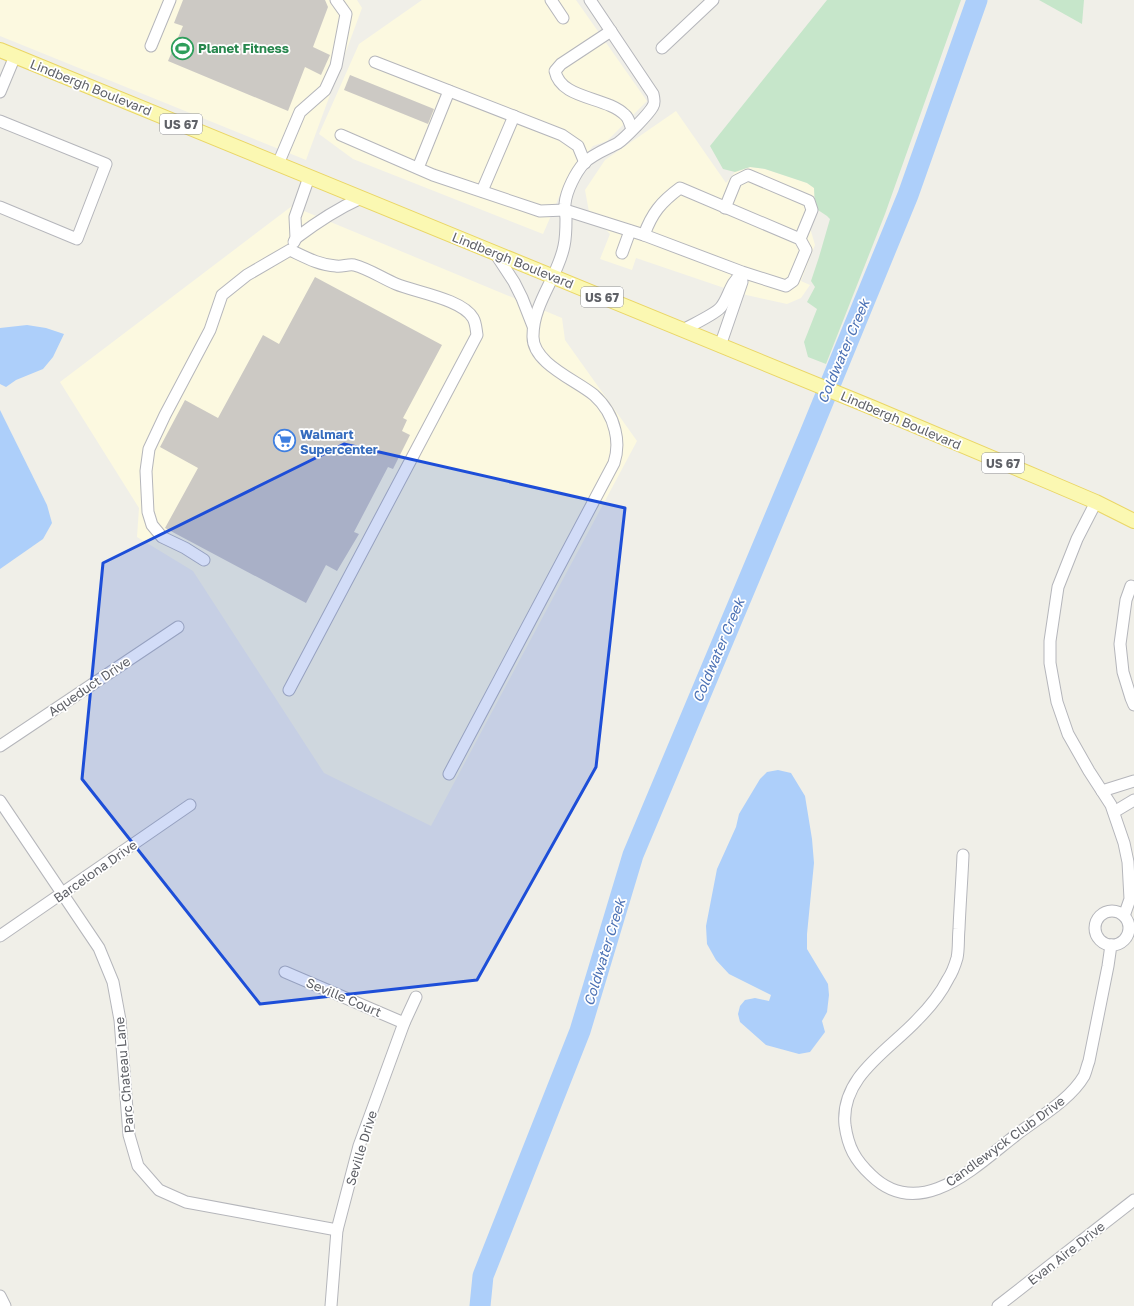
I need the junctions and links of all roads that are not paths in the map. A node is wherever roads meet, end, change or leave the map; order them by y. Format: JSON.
{"nodes":[{"id":1,"x":170,"y":0,"type":"edge"},
{"id":2,"x":336,"y":0,"type":"edge"},
{"id":3,"x":551,"y":0,"type":"edge"},
{"id":4,"x":590,"y":0,"type":"edge"},
{"id":5,"x":713,"y":0,"type":"edge"},
{"id":6,"x":563,"y":18,"type":"dead end"},
{"id":7,"x":612,"y":32,"type":"junction"},
{"id":8,"x":151,"y":46,"type":"dead end"},
{"id":9,"x":662,"y":48,"type":"dead end"},
{"id":10,"x":0,"y":50,"type":"edge"},
{"id":11,"x":15,"y":56,"type":"junction"},
{"id":12,"x":375,"y":62,"type":"dead end"},
{"id":13,"x":449,"y":90,"type":"junction"},
{"id":14,"x":0,"y":92,"type":"edge"},
{"id":15,"x":514,"y":116,"type":"junction"},
{"id":16,"x":0,"y":121,"type":"edge"},
{"id":17,"x":632,"y":129,"type":"junction"},
{"id":18,"x":341,"y":135,"type":"dead end"},
{"id":19,"x":584,"y":163,"type":"junction"},
{"id":20,"x":278,"y":164,"type":"junction"},
{"id":21,"x":418,"y":168,"type":"junction"},
{"id":22,"x":309,"y":177,"type":"junction"},
{"id":23,"x":482,"y":191,"type":"junction"},
{"id":24,"x":361,"y":198,"type":"junction"},
{"id":25,"x":0,"y":207,"type":"edge"},
{"id":26,"x":724,"y":208,"type":"junction"},
{"id":27,"x":565,"y":210,"type":"junction"},
{"id":28,"x":630,"y":231,"type":"junction"},
{"id":29,"x":644,"y":235,"type":"junction"},
{"id":30,"x":296,"y":238,"type":"junction"},
{"id":31,"x":800,"y":239,"type":"junction"},
{"id":32,"x":290,"y":250,"type":"junction"},
{"id":33,"x":494,"y":253,"type":"junction"},
{"id":34,"x":622,"y":253,"type":"dead end"},
{"id":35,"x":741,"y":273,"type":"junction"},
{"id":36,"x":553,"y":277,"type":"junction"},
{"id":37,"x":532,"y":326,"type":"junction"},
{"id":38,"x":683,"y":330,"type":"junction"},
{"id":39,"x":720,"y":346,"type":"junction"},
{"id":40,"x":1096,"y":502,"type":"junction"},
{"id":41,"x":1134,"y":521,"type":"edge"},
{"id":42,"x":204,"y":560,"type":"dead end"},
{"id":43,"x":1131,"y":586,"type":"dead end"},
{"id":44,"x":178,"y":627,"type":"dead end"},
{"id":45,"x":290,"y":690,"type":"dead end"},
{"id":46,"x":1134,"y":705,"type":"edge"},
{"id":47,"x":0,"y":746,"type":"edge"},
{"id":48,"x":449,"y":774,"type":"dead end"},
{"id":49,"x":1134,"y":781,"type":"edge"},
{"id":50,"x":1102,"y":791,"type":"junction"},
{"id":51,"x":1134,"y":800,"type":"edge"},
{"id":52,"x":0,"y":801,"type":"edge"},
{"id":53,"x":190,"y":806,"type":"dead end"},
{"id":54,"x":1114,"y":812,"type":"junction"},
{"id":55,"x":963,"y":855,"type":"dead end"},
{"id":56,"x":63,"y":893,"type":"junction"},
{"id":57,"x":1124,"y":916,"type":"junction"},
{"id":58,"x":1132,"y":930,"type":"edge"},
{"id":59,"x":0,"y":936,"type":"edge"},
{"id":60,"x":1111,"y":946,"type":"junction"},
{"id":61,"x":285,"y":972,"type":"dead end"},
{"id":62,"x":416,"y":997,"type":"dead end"},
{"id":63,"x":404,"y":1023,"type":"junction"},
{"id":64,"x":1134,"y":1200,"type":"edge"},
{"id":65,"x":338,"y":1230,"type":"junction"},
{"id":66,"x":0,"y":1296,"type":"edge"},
{"id":67,"x":5,"y":1306,"type":"edge"},
{"id":68,"x":331,"y":1306,"type":"edge"},
{"id":69,"x":998,"y":1306,"type":"edge"}],
"edges":[{"from":1,"to":8,"type":"street"},
{"from":2,"to":20,"type":"street"},
{"from":3,"to":6,"type":"street"},
{"from":4,"to":7,"type":"street"},
{"from":5,"to":9,"type":"street"},
{"from":7,"to":17,"type":"street"},
{"from":7,"to":17,"type":"street"},
{"from":10,"to":11,"type":"main road","name":"Lindbergh Boulevard","number":"US 67"},
{"from":11,"to":14,"type":"street"},
{"from":11,"to":20,"type":"main road","name":"Lindbergh Boulevard","number":"US 67"},
{"from":12,"to":13,"type":"street"},
{"from":13,"to":15,"type":"street"},
{"from":13,"to":21,"type":"street"},
{"from":15,"to":19,"type":"street"},
{"from":15,"to":23,"type":"street"},
{"from":16,"to":25,"type":"street"},
{"from":17,"to":19,"type":"street"},
{"from":18,"to":21,"type":"street"},
{"from":19,"to":27,"type":"street"},
{"from":20,"to":22,"type":"main road","name":"Lindbergh Boulevard","number":"US 67"},
{"from":21,"to":23,"type":"street"},
{"from":22,"to":24,"type":"main road","name":"Lindbergh Boulevard","number":"US 67"},
{"from":22,"to":30,"type":"street"},
{"from":23,"to":27,"type":"street"},
{"from":24,"to":30,"type":"street"},
{"from":24,"to":33,"type":"main road","name":"Lindbergh Boulevard","number":"US 67"},
{"from":26,"to":29,"type":"street"},
{"from":26,"to":31,"type":"street"},
{"from":26,"to":31,"type":"street"},
{"from":27,"to":28,"type":"street"},
{"from":27,"to":36,"type":"street"},
{"from":28,"to":29,"type":"street"},
{"from":28,"to":34,"type":"street"},
{"from":29,"to":35,"type":"street"},
{"from":30,"to":32,"type":"street"},
{"from":31,"to":35,"type":"street"},
{"from":32,"to":42,"type":"street"},
{"from":32,"to":45,"type":"street"},
{"from":33,"to":36,"type":"main road","name":"Lindbergh Boulevard","number":"US 67"},
{"from":33,"to":37,"type":"street"},
{"from":35,"to":38,"type":"street"},
{"from":35,"to":39,"type":"street"},
{"from":36,"to":37,"type":"street"},
{"from":36,"to":38,"type":"main road","name":"Lindbergh Boulevard","number":"US 67"},
{"from":37,"to":48,"type":"street"},
{"from":38,"to":39,"type":"main road","name":"Lindbergh Boulevard","number":"US 67"},
{"from":39,"to":40,"type":"main road","name":"Lindbergh Boulevard","number":"US 67"},
{"from":40,"to":41,"type":"main road","name":"Lindbergh Boulevard","number":"US 67"},
{"from":40,"to":50,"type":"street"},
{"from":43,"to":46,"type":"street"},
{"from":44,"to":47,"type":"street","name":"Aqueduct Drive"},
{"from":49,"to":50,"type":"street"},
{"from":50,"to":54,"type":"street"},
{"from":51,"to":54,"type":"street"},
{"from":52,"to":56,"type":"street","name":"Parc Chateau Lane"},
{"from":53,"to":56,"type":"street","name":"Barcelona Drive"},
{"from":54,"to":57,"type":"street"},
{"from":55,"to":60,"type":"street","name":"Candlewyck Club Drive"},
{"from":56,"to":59,"type":"street","name":"Barcelona Drive"},
{"from":56,"to":65,"type":"street","name":"Parc Chateau Lane"},
{"from":57,"to":58,"type":"street"},
{"from":57,"to":60,"type":"street"},
{"from":58,"to":60,"type":"street"},
{"from":61,"to":63,"type":"street","name":"Seville Court"},
{"from":62,"to":63,"type":"street","name":"Seville Drive"},
{"from":63,"to":65,"type":"street","name":"Seville Drive"},
{"from":64,"to":69,"type":"street","name":"Evan Aire Drive"},
{"from":65,"to":68,"type":"street","name":"Seville Drive"},
{"from":66,"to":67,"type":"street"}]}
